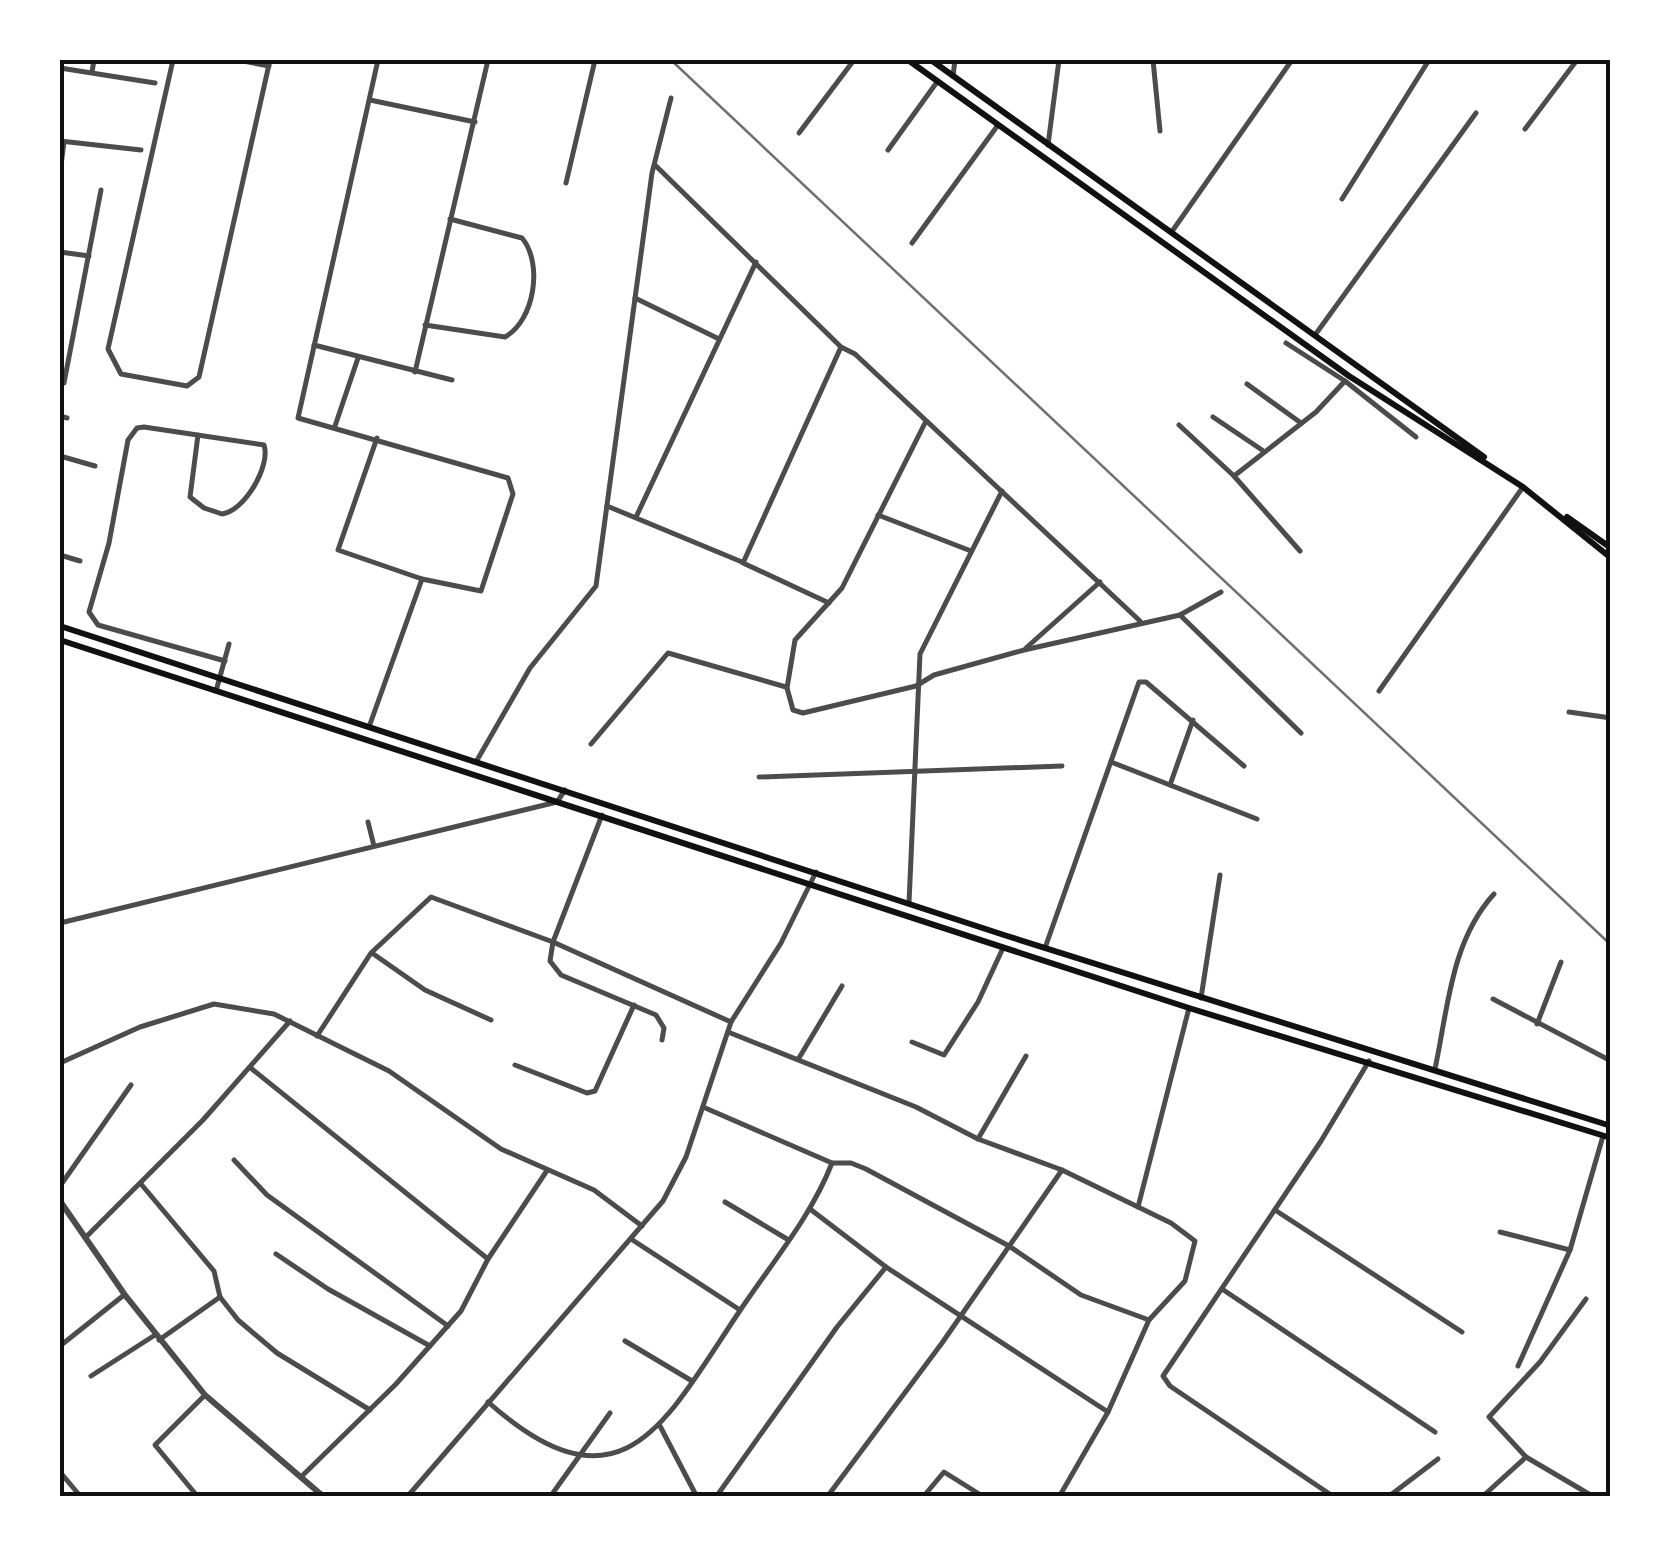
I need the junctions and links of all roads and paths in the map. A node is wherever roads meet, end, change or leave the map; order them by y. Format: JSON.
{"nodes":[{"id":1,"x":94,"y":60,"type":"edge"},
{"id":2,"x":173,"y":60,"type":"edge"},
{"id":3,"x":238,"y":60,"type":"edge"},
{"id":4,"x":378,"y":60,"type":"edge"},
{"id":5,"x":488,"y":60,"type":"edge"},
{"id":6,"x":595,"y":60,"type":"edge"},
{"id":7,"x":854,"y":60,"type":"edge"},
{"id":8,"x":908,"y":60,"type":"edge"},
{"id":9,"x":930,"y":60,"type":"edge"},
{"id":10,"x":955,"y":60,"type":"edge"},
{"id":11,"x":1059,"y":60,"type":"edge"},
{"id":12,"x":1152,"y":60,"type":"edge"},
{"id":13,"x":1292,"y":60,"type":"edge"},
{"id":14,"x":1429,"y":60,"type":"edge"},
{"id":15,"x":1577,"y":60,"type":"edge"},
{"id":16,"x":270,"y":63,"type":"edge"},
{"id":17,"x":60,"y":68,"type":"edge"},
{"id":18,"x":92,"y":72,"type":"junction"},
{"id":19,"x":953,"y":76,"type":"junction"},
{"id":20,"x":155,"y":82,"type":"dead end"},
{"id":21,"x":937,"y":82,"type":"junction"},
{"id":22,"x":671,"y":98,"type":"dead end"},
{"id":23,"x":370,"y":100,"type":"junction"},
{"id":24,"x":1476,"y":112,"type":"dead end"},
{"id":25,"x":475,"y":122,"type":"junction"},
{"id":26,"x":998,"y":125,"type":"junction"},
{"id":27,"x":1525,"y":129,"type":"dead end"},
{"id":28,"x":1160,"y":131,"type":"dead end"},
{"id":29,"x":799,"y":134,"type":"dead end"},
{"id":30,"x":62,"y":141,"type":"edge"},
{"id":31,"x":1048,"y":145,"type":"junction"},
{"id":32,"x":142,"y":150,"type":"dead end"},
{"id":33,"x":888,"y":150,"type":"dead end"},
{"id":34,"x":656,"y":166,"type":"junction"},
{"id":35,"x":60,"y":173,"type":"edge"},
{"id":36,"x":566,"y":183,"type":"dead end"},
{"id":37,"x":101,"y":190,"type":"dead end"},
{"id":38,"x":1342,"y":199,"type":"dead end"},
{"id":39,"x":450,"y":219,"type":"junction"},
{"id":40,"x":1173,"y":230,"type":"junction"},
{"id":41,"x":912,"y":244,"type":"dead end"},
{"id":42,"x":60,"y":252,"type":"edge"},
{"id":43,"x":89,"y":256,"type":"junction"},
{"id":44,"x":756,"y":262,"type":"junction"},
{"id":45,"x":634,"y":298,"type":"junction"},
{"id":46,"x":426,"y":325,"type":"junction"},
{"id":47,"x":1314,"y":337,"type":"junction"},
{"id":48,"x":718,"y":339,"type":"junction"},
{"id":49,"x":1286,"y":343,"type":"dead end"},
{"id":50,"x":314,"y":344,"type":"junction"},
{"id":51,"x":840,"y":347,"type":"junction"},
{"id":52,"x":359,"y":357,"type":"junction"},
{"id":53,"x":414,"y":372,"type":"junction"},
{"id":54,"x":1347,"y":379,"type":"junction"},
{"id":55,"x":452,"y":380,"type":"dead end"},
{"id":56,"x":64,"y":383,"type":"dead end"},
{"id":57,"x":1247,"y":384,"type":"dead end"},
{"id":58,"x":1213,"y":417,"type":"dead end"},
{"id":59,"x":926,"y":420,"type":"junction"},
{"id":60,"x":1302,"y":423,"type":"junction"},
{"id":61,"x":1179,"y":425,"type":"dead end"},
{"id":62,"x":335,"y":426,"type":"junction"},
{"id":63,"x":198,"y":436,"type":"junction"},
{"id":64,"x":1416,"y":437,"type":"dead end"},
{"id":65,"x":377,"y":438,"type":"junction"},
{"id":66,"x":1262,"y":450,"type":"junction"},
{"id":67,"x":60,"y":456,"type":"edge"},
{"id":68,"x":96,"y":466,"type":"dead end"},
{"id":69,"x":1234,"y":476,"type":"junction"},
{"id":70,"x":1523,"y":487,"type":"junction"},
{"id":71,"x":1002,"y":490,"type":"junction"},
{"id":72,"x":607,"y":506,"type":"junction"},
{"id":73,"x":638,"y":515,"type":"junction"},
{"id":74,"x":878,"y":515,"type":"junction"},
{"id":75,"x":1611,"y":548,"type":"edge"},
{"id":76,"x":971,"y":550,"type":"junction"},
{"id":77,"x":1300,"y":551,"type":"dead end"},
{"id":78,"x":60,"y":555,"type":"edge"},
{"id":79,"x":1611,"y":558,"type":"edge"},
{"id":80,"x":80,"y":560,"type":"dead end"},
{"id":81,"x":743,"y":562,"type":"junction"},
{"id":82,"x":422,"y":578,"type":"junction"},
{"id":83,"x":1100,"y":582,"type":"junction"},
{"id":84,"x":1221,"y":592,"type":"dead end"},
{"id":85,"x":829,"y":604,"type":"junction"},
{"id":86,"x":1180,"y":615,"type":"junction"},
{"id":87,"x":1140,"y":621,"type":"junction"},
{"id":88,"x":60,"y":626,"type":"edge"},
{"id":89,"x":60,"y":640,"type":"edge"},
{"id":90,"x":230,"y":644,"type":"dead end"},
{"id":91,"x":1024,"y":650,"type":"junction"},
{"id":92,"x":226,"y":661,"type":"junction"},
{"id":93,"x":220,"y":679,"type":"junction"},
{"id":94,"x":916,"y":686,"type":"junction"},
{"id":95,"x":786,"y":688,"type":"junction"},
{"id":96,"x":216,"y":691,"type":"junction"},
{"id":97,"x":1379,"y":691,"type":"dead end"},
{"id":98,"x":1569,"y":712,"type":"dead end"},
{"id":99,"x":1611,"y":718,"type":"edge"},
{"id":100,"x":1193,"y":720,"type":"junction"},
{"id":101,"x":369,"y":727,"type":"junction"},
{"id":102,"x":1301,"y":733,"type":"dead end"},
{"id":103,"x":591,"y":744,"type":"dead end"},
{"id":104,"x":476,"y":762,"type":"junction"},
{"id":105,"x":1111,"y":762,"type":"junction"},
{"id":106,"x":1062,"y":766,"type":"dead end"},
{"id":107,"x":1244,"y":766,"type":"dead end"},
{"id":108,"x":913,"y":770,"type":"junction"},
{"id":109,"x":759,"y":777,"type":"dead end"},
{"id":110,"x":1170,"y":785,"type":"junction"},
{"id":111,"x":565,"y":790,"type":"junction"},
{"id":112,"x":557,"y":802,"type":"junction"},
{"id":113,"x":602,"y":815,"type":"junction"},
{"id":114,"x":1257,"y":820,"type":"dead end"},
{"id":115,"x":368,"y":822,"type":"dead end"},
{"id":116,"x":374,"y":846,"type":"junction"},
{"id":117,"x":816,"y":872,"type":"junction"},
{"id":118,"x":1220,"y":875,"type":"dead end"},
{"id":119,"x":812,"y":885,"type":"junction"},
{"id":120,"x":1494,"y":894,"type":"dead end"},
{"id":121,"x":910,"y":904,"type":"junction"},
{"id":122,"x":60,"y":924,"type":"edge"},
{"id":123,"x":553,"y":942,"type":"junction"},
{"id":124,"x":1004,"y":948,"type":"junction"},
{"id":125,"x":1044,"y":948,"type":"junction"},
{"id":126,"x":371,"y":953,"type":"junction"},
{"id":127,"x":1092,"y":962,"type":"junction"},
{"id":128,"x":1560,"y":962,"type":"dead end"},
{"id":129,"x":1088,"y":974,"type":"junction"},
{"id":130,"x":842,"y":986,"type":"dead end"},
{"id":131,"x":1167,"y":986,"type":"junction"},
{"id":132,"x":1201,"y":998,"type":"junction"},
{"id":133,"x":1163,"y":999,"type":"junction"},
{"id":134,"x":1493,"y":1000,"type":"dead end"},
{"id":135,"x":634,"y":1004,"type":"junction"},
{"id":136,"x":1189,"y":1008,"type":"junction"},
{"id":137,"x":491,"y":1020,"type":"dead end"},
{"id":138,"x":290,"y":1021,"type":"junction"},
{"id":139,"x":731,"y":1022,"type":"junction"},
{"id":140,"x":1537,"y":1024,"type":"junction"},
{"id":141,"x":728,"y":1032,"type":"junction"},
{"id":142,"x":317,"y":1036,"type":"junction"},
{"id":143,"x":662,"y":1040,"type":"dead end"},
{"id":144,"x":912,"y":1042,"type":"dead end"},
{"id":145,"x":1026,"y":1056,"type":"dead end"},
{"id":146,"x":798,"y":1058,"type":"junction"},
{"id":147,"x":1369,"y":1061,"type":"junction"},
{"id":148,"x":1611,"y":1061,"type":"edge"},
{"id":149,"x":60,"y":1063,"type":"edge"},
{"id":150,"x":515,"y":1065,"type":"dead end"},
{"id":151,"x":252,"y":1069,"type":"junction"},
{"id":152,"x":1435,"y":1069,"type":"junction"},
{"id":153,"x":131,"y":1085,"type":"dead end"},
{"id":154,"x":702,"y":1107,"type":"junction"},
{"id":155,"x":1611,"y":1126,"type":"edge"},
{"id":156,"x":1607,"y":1137,"type":"edge"},
{"id":157,"x":978,"y":1140,"type":"junction"},
{"id":158,"x":234,"y":1160,"type":"dead end"},
{"id":159,"x":832,"y":1163,"type":"junction"},
{"id":160,"x":1062,"y":1170,"type":"junction"},
{"id":161,"x":546,"y":1172,"type":"junction"},
{"id":162,"x":140,"y":1184,"type":"junction"},
{"id":163,"x":60,"y":1186,"type":"edge"},
{"id":164,"x":60,"y":1201,"type":"edge"},
{"id":165,"x":726,"y":1202,"type":"dead end"},
{"id":166,"x":1138,"y":1207,"type":"junction"},
{"id":167,"x":810,"y":1209,"type":"junction"},
{"id":168,"x":1275,"y":1210,"type":"junction"},
{"id":169,"x":642,"y":1226,"type":"junction"},
{"id":170,"x":1500,"y":1232,"type":"dead end"},
{"id":171,"x":87,"y":1236,"type":"junction"},
{"id":172,"x":631,"y":1239,"type":"junction"},
{"id":173,"x":787,"y":1239,"type":"junction"},
{"id":174,"x":1008,"y":1246,"type":"junction"},
{"id":175,"x":1570,"y":1250,"type":"junction"},
{"id":176,"x":276,"y":1254,"type":"dead end"},
{"id":177,"x":488,"y":1260,"type":"junction"},
{"id":178,"x":886,"y":1267,"type":"junction"},
{"id":179,"x":1221,"y":1289,"type":"junction"},
{"id":180,"x":124,"y":1295,"type":"junction"},
{"id":181,"x":220,"y":1296,"type":"junction"},
{"id":182,"x":1586,"y":1299,"type":"dead end"},
{"id":183,"x":740,"y":1310,"type":"junction"},
{"id":184,"x":962,"y":1314,"type":"junction"},
{"id":185,"x":1149,"y":1320,"type":"junction"},
{"id":186,"x":448,"y":1326,"type":"junction"},
{"id":187,"x":1462,"y":1332,"type":"dead end"},
{"id":188,"x":157,"y":1337,"type":"junction"},
{"id":189,"x":624,"y":1341,"type":"dead end"},
{"id":190,"x":60,"y":1346,"type":"edge"},
{"id":191,"x":430,"y":1346,"type":"junction"},
{"id":192,"x":1518,"y":1366,"type":"dead end"},
{"id":193,"x":92,"y":1376,"type":"dead end"},
{"id":194,"x":692,"y":1381,"type":"junction"},
{"id":195,"x":205,"y":1395,"type":"junction"},
{"id":196,"x":488,"y":1402,"type":"junction"},
{"id":197,"x":370,"y":1410,"type":"junction"},
{"id":198,"x":1108,"y":1412,"type":"junction"},
{"id":199,"x":610,"y":1413,"type":"dead end"},
{"id":200,"x":660,"y":1426,"type":"junction"},
{"id":201,"x":1435,"y":1432,"type":"dead end"},
{"id":202,"x":580,"y":1457,"type":"junction"},
{"id":203,"x":1526,"y":1457,"type":"junction"},
{"id":204,"x":1438,"y":1460,"type":"dead end"},
{"id":205,"x":60,"y":1472,"type":"edge"},
{"id":206,"x":303,"y":1475,"type":"junction"},
{"id":207,"x":81,"y":1497,"type":"edge"},
{"id":208,"x":198,"y":1497,"type":"edge"},
{"id":209,"x":324,"y":1497,"type":"edge"},
{"id":210,"x":407,"y":1497,"type":"edge"},
{"id":211,"x":550,"y":1497,"type":"edge"},
{"id":212,"x":697,"y":1497,"type":"edge"},
{"id":213,"x":716,"y":1497,"type":"edge"},
{"id":214,"x":827,"y":1497,"type":"edge"},
{"id":215,"x":923,"y":1497,"type":"edge"},
{"id":216,"x":984,"y":1497,"type":"edge"},
{"id":217,"x":1059,"y":1497,"type":"edge"},
{"id":218,"x":1334,"y":1497,"type":"edge"},
{"id":219,"x":1388,"y":1497,"type":"edge"},
{"id":220,"x":1482,"y":1497,"type":"edge"},
{"id":221,"x":1594,"y":1497,"type":"edge"}],
"edges":[{"from":1,"to":18,"type":"street"},
{"from":2,"to":16,"type":"street"},
{"from":3,"to":16,"type":"street"},
{"from":4,"to":23,"type":"street"},
{"from":5,"to":25,"type":"street"},
{"from":6,"to":36,"type":"street"},
{"from":7,"to":29,"type":"street"},
{"from":8,"to":21,"type":"main road"},
{"from":9,"to":19,"type":"main road"},
{"from":10,"to":19,"type":"street"},
{"from":11,"to":31,"type":"street"},
{"from":12,"to":28,"type":"street"},
{"from":13,"to":40,"type":"street"},
{"from":14,"to":38,"type":"street"},
{"from":15,"to":27,"type":"street"},
{"from":17,"to":18,"type":"street"},
{"from":18,"to":20,"type":"street"},
{"from":19,"to":31,"type":"main road"},
{"from":21,"to":26,"type":"main road"},
{"from":21,"to":33,"type":"street"},
{"from":22,"to":34,"type":"street"},
{"from":23,"to":25,"type":"street"},
{"from":23,"to":50,"type":"street"},
{"from":24,"to":47,"type":"street"},
{"from":25,"to":39,"type":"street"},
{"from":26,"to":41,"type":"street"},
{"from":26,"to":54,"type":"main road"},
{"from":30,"to":32,"type":"street"},
{"from":30,"to":35,"type":"street"},
{"from":31,"to":40,"type":"main road"},
{"from":34,"to":44,"type":"street"},
{"from":34,"to":45,"type":"street"},
{"from":37,"to":43,"type":"street"},
{"from":39,"to":46,"type":"street"},
{"from":39,"to":46,"type":"street"},
{"from":40,"to":47,"type":"main road"},
{"from":42,"to":43,"type":"street"},
{"from":43,"to":56,"type":"street"},
{"from":44,"to":48,"type":"street"},
{"from":44,"to":51,"type":"street"},
{"from":45,"to":48,"type":"street"},
{"from":45,"to":72,"type":"street"},
{"from":46,"to":53,"type":"street"},
{"from":47,"to":75,"type":"main road"},
{"from":48,"to":73,"type":"street"},
{"from":49,"to":54,"type":"street"},
{"from":50,"to":52,"type":"street"},
{"from":50,"to":62,"type":"street"},
{"from":51,"to":59,"type":"street"},
{"from":51,"to":81,"type":"street"},
{"from":52,"to":53,"type":"street"},
{"from":52,"to":62,"type":"street"},
{"from":53,"to":55,"type":"street"},
{"from":54,"to":60,"type":"street"},
{"from":54,"to":64,"type":"street"},
{"from":54,"to":70,"type":"main road"},
{"from":57,"to":60,"type":"street"},
{"from":58,"to":66,"type":"street"},
{"from":59,"to":71,"type":"street"},
{"from":59,"to":74,"type":"street"},
{"from":60,"to":66,"type":"street"},
{"from":61,"to":69,"type":"street"},
{"from":62,"to":65,"type":"street"},
{"from":63,"to":63,"type":"street"},
{"from":63,"to":92,"type":"street"},
{"from":65,"to":82,"type":"street"},
{"from":65,"to":82,"type":"street"},
{"from":66,"to":69,"type":"street"},
{"from":67,"to":68,"type":"street"},
{"from":69,"to":77,"type":"street"},
{"from":70,"to":79,"type":"main road"},
{"from":70,"to":97,"type":"street"},
{"from":71,"to":76,"type":"street"},
{"from":71,"to":83,"type":"street"},
{"from":72,"to":73,"type":"street"},
{"from":72,"to":104,"type":"street"},
{"from":73,"to":81,"type":"street"},
{"from":74,"to":76,"type":"street"},
{"from":74,"to":85,"type":"street"},
{"from":76,"to":94,"type":"street"},
{"from":78,"to":80,"type":"street"},
{"from":81,"to":85,"type":"street"},
{"from":82,"to":101,"type":"street"},
{"from":83,"to":87,"type":"street"},
{"from":83,"to":91,"type":"street"},
{"from":84,"to":86,"type":"street"},
{"from":85,"to":95,"type":"street"},
{"from":86,"to":87,"type":"street"},
{"from":86,"to":102,"type":"street"},
{"from":87,"to":91,"type":"street"},
{"from":88,"to":93,"type":"main road"},
{"from":89,"to":96,"type":"main road"},
{"from":90,"to":92,"type":"street"},
{"from":91,"to":94,"type":"street"},
{"from":92,"to":93,"type":"street"},
{"from":93,"to":96,"type":"street"},
{"from":93,"to":101,"type":"main road"},
{"from":94,"to":95,"type":"street"},
{"from":94,"to":108,"type":"street"},
{"from":95,"to":103,"type":"street"},
{"from":96,"to":112,"type":"main road"},
{"from":98,"to":99,"type":"street"},
{"from":100,"to":105,"type":"street"},
{"from":100,"to":107,"type":"street"},
{"from":100,"to":110,"type":"street"},
{"from":101,"to":104,"type":"main road"},
{"from":104,"to":111,"type":"main road"},
{"from":105,"to":110,"type":"street"},
{"from":105,"to":125,"type":"street"},
{"from":106,"to":108,"type":"street"},
{"from":108,"to":109,"type":"street"},
{"from":108,"to":121,"type":"street"},
{"from":110,"to":114,"type":"street"},
{"from":111,"to":112,"type":"street"},
{"from":111,"to":117,"type":"main road"},
{"from":112,"to":113,"type":"main road"},
{"from":112,"to":116,"type":"street"},
{"from":113,"to":119,"type":"main road"},
{"from":113,"to":123,"type":"street"},
{"from":115,"to":116,"type":"street"},
{"from":116,"to":122,"type":"street"},
{"from":117,"to":119,"type":"street"},
{"from":117,"to":121,"type":"main road"},
{"from":118,"to":132,"type":"street"},
{"from":119,"to":124,"type":"main road"},
{"from":119,"to":139,"type":"street"},
{"from":120,"to":152,"type":"street"},
{"from":121,"to":125,"type":"main road"},
{"from":123,"to":126,"type":"street"},
{"from":123,"to":135,"type":"street"},
{"from":123,"to":139,"type":"street"},
{"from":124,"to":129,"type":"main road"},
{"from":124,"to":144,"type":"street"},
{"from":125,"to":127,"type":"main road"},
{"from":126,"to":137,"type":"street"},
{"from":126,"to":142,"type":"street"},
{"from":127,"to":129,"type":"main road"},
{"from":127,"to":131,"type":"main road"},
{"from":128,"to":140,"type":"street"},
{"from":129,"to":133,"type":"main road"},
{"from":130,"to":146,"type":"street"},
{"from":131,"to":132,"type":"main road"},
{"from":131,"to":133,"type":"main road"},
{"from":132,"to":152,"type":"main road"},
{"from":133,"to":136,"type":"main road"},
{"from":134,"to":140,"type":"street"},
{"from":135,"to":143,"type":"street"},
{"from":135,"to":150,"type":"street"},
{"from":136,"to":147,"type":"main road"},
{"from":136,"to":166,"type":"street"},
{"from":138,"to":142,"type":"street"},
{"from":138,"to":149,"type":"street"},
{"from":138,"to":151,"type":"street"},
{"from":139,"to":141,"type":"street"},
{"from":140,"to":148,"type":"street"},
{"from":141,"to":146,"type":"street"},
{"from":141,"to":154,"type":"street"},
{"from":142,"to":161,"type":"street"},
{"from":145,"to":157,"type":"street"},
{"from":146,"to":157,"type":"street"},
{"from":147,"to":156,"type":"main road"},
{"from":147,"to":168,"type":"street"},
{"from":151,"to":162,"type":"street"},
{"from":151,"to":177,"type":"street"},
{"from":152,"to":155,"type":"main road"},
{"from":153,"to":163,"type":"street"},
{"from":154,"to":159,"type":"street"},
{"from":154,"to":169,"type":"street"},
{"from":156,"to":175,"type":"street"},
{"from":157,"to":160,"type":"street"},
{"from":158,"to":186,"type":"street"},
{"from":159,"to":167,"type":"street"},
{"from":159,"to":174,"type":"street"},
{"from":160,"to":166,"type":"street"},
{"from":160,"to":174,"type":"street"},
{"from":161,"to":169,"type":"street"},
{"from":161,"to":177,"type":"street"},
{"from":162,"to":171,"type":"street"},
{"from":162,"to":181,"type":"street"},
{"from":164,"to":171,"type":"street"},
{"from":165,"to":173,"type":"street"},
{"from":166,"to":185,"type":"street"},
{"from":167,"to":173,"type":"street"},
{"from":167,"to":178,"type":"street"},
{"from":168,"to":179,"type":"street"},
{"from":168,"to":187,"type":"street"},
{"from":169,"to":172,"type":"street"},
{"from":170,"to":175,"type":"street"},
{"from":171,"to":180,"type":"street"},
{"from":172,"to":183,"type":"street"},
{"from":172,"to":196,"type":"street"},
{"from":173,"to":183,"type":"street"},
{"from":174,"to":184,"type":"street"},
{"from":174,"to":185,"type":"street"},
{"from":175,"to":192,"type":"street"},
{"from":176,"to":191,"type":"street"},
{"from":177,"to":186,"type":"street"},
{"from":178,"to":184,"type":"street"},
{"from":178,"to":213,"type":"street"},
{"from":179,"to":201,"type":"street"},
{"from":179,"to":218,"type":"street"},
{"from":180,"to":188,"type":"street"},
{"from":180,"to":190,"type":"street"},
{"from":181,"to":188,"type":"street"},
{"from":181,"to":197,"type":"street"},
{"from":182,"to":203,"type":"street"},
{"from":183,"to":194,"type":"street"},
{"from":184,"to":198,"type":"street"},
{"from":184,"to":214,"type":"street"},
{"from":185,"to":198,"type":"street"},
{"from":186,"to":191,"type":"street"},
{"from":188,"to":193,"type":"street"},
{"from":188,"to":195,"type":"street"},
{"from":189,"to":194,"type":"street"},
{"from":191,"to":197,"type":"street"},
{"from":194,"to":200,"type":"street"},
{"from":195,"to":206,"type":"street"},
{"from":195,"to":208,"type":"street"},
{"from":196,"to":202,"type":"street"},
{"from":196,"to":210,"type":"street"},
{"from":197,"to":206,"type":"street"},
{"from":198,"to":217,"type":"street"},
{"from":199,"to":202,"type":"street"},
{"from":200,"to":202,"type":"street"},
{"from":200,"to":212,"type":"street"},
{"from":202,"to":211,"type":"street"},
{"from":203,"to":220,"type":"street"},
{"from":203,"to":221,"type":"street"},
{"from":204,"to":219,"type":"street"},
{"from":205,"to":207,"type":"street"},
{"from":206,"to":209,"type":"street"},
{"from":215,"to":216,"type":"street"}]}
